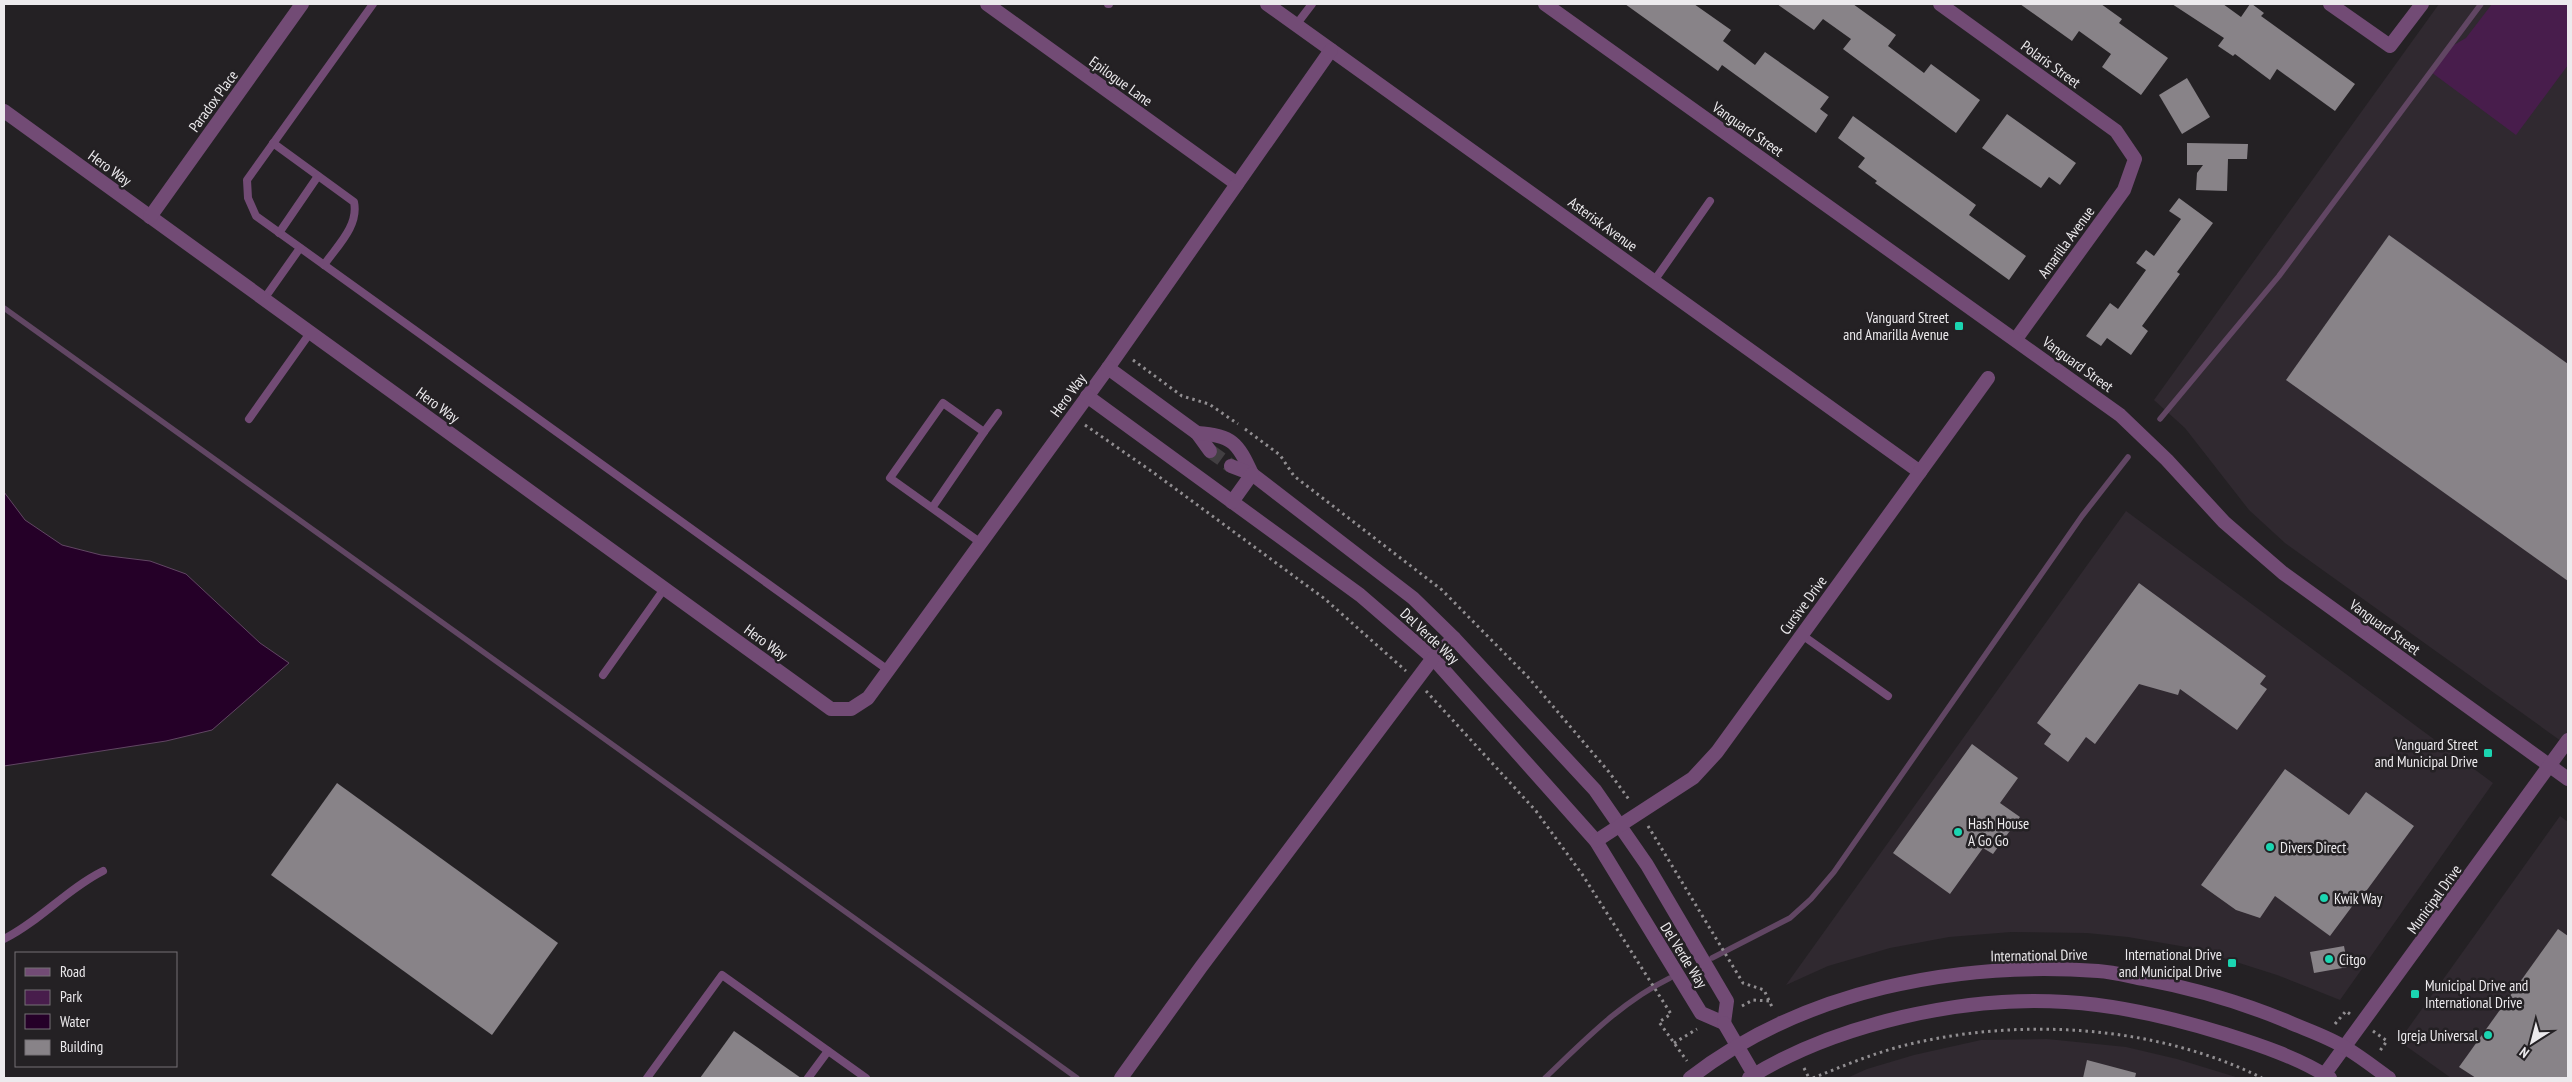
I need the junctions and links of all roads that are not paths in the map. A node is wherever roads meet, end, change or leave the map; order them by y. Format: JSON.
{"nodes":[{"id":1,"x":302,"y":4,"type":"edge"},
{"id":2,"x":373,"y":4,"type":"edge"},
{"id":3,"x":987,"y":4,"type":"edge"},
{"id":4,"x":1267,"y":4,"type":"edge"},
{"id":5,"x":1312,"y":4,"type":"edge"},
{"id":6,"x":1545,"y":4,"type":"edge"},
{"id":7,"x":1940,"y":4,"type":"edge"},
{"id":8,"x":2330,"y":4,"type":"edge"},
{"id":9,"x":2422,"y":4,"type":"edge"},
{"id":10,"x":1296,"y":25,"type":"junction"},
{"id":11,"x":1331,"y":50,"type":"junction"},
{"id":12,"x":4,"y":111,"type":"edge"},
{"id":13,"x":273,"y":143,"type":"junction"},
{"id":14,"x":2134,"y":159,"type":"joint"},
{"id":15,"x":318,"y":176,"type":"junction"},
{"id":16,"x":1237,"y":184,"type":"junction"},
{"id":17,"x":1710,"y":201,"type":"dead end"},
{"id":18,"x":150,"y":217,"type":"junction"},
{"id":19,"x":279,"y":232,"type":"junction"},
{"id":20,"x":300,"y":248,"type":"junction"},
{"id":21,"x":324,"y":265,"type":"junction"},
{"id":22,"x":1654,"y":281,"type":"junction"},
{"id":23,"x":264,"y":299,"type":"junction"},
{"id":24,"x":310,"y":333,"type":"junction"},
{"id":25,"x":2016,"y":339,"type":"junction"},
{"id":26,"x":1108,"y":368,"type":"junction"},
{"id":27,"x":1988,"y":378,"type":"dead end"},
{"id":28,"x":1087,"y":396,"type":"junction"},
{"id":29,"x":998,"y":413,"type":"dead end"},
{"id":30,"x":249,"y":419,"type":"dead end"},
{"id":31,"x":984,"y":432,"type":"junction"},
{"id":32,"x":1197,"y":433,"type":"junction"},
{"id":33,"x":1210,"y":451,"type":"tunnel mouth"},
{"id":34,"x":1231,"y":466,"type":"tunnel mouth"},
{"id":35,"x":1920,"y":472,"type":"junction"},
{"id":36,"x":1252,"y":474,"type":"junction"},
{"id":37,"x":1232,"y":502,"type":"junction"},
{"id":38,"x":932,"y":508,"type":"junction"},
{"id":39,"x":981,"y":543,"type":"junction"},
{"id":40,"x":664,"y":589,"type":"junction"},
{"id":41,"x":1802,"y":635,"type":"junction"},
{"id":42,"x":1454,"y":638,"type":"junction"},
{"id":43,"x":1433,"y":658,"type":"junction"},
{"id":44,"x":888,"y":670,"type":"junction"},
{"id":45,"x":603,"y":675,"type":"dead end"},
{"id":46,"x":1888,"y":696,"type":"dead end"},
{"id":47,"x":2568,"y":740,"type":"edge"},
{"id":48,"x":2550,"y":766,"type":"junction"},
{"id":49,"x":2568,"y":779,"type":"edge"},
{"id":50,"x":1620,"y":826,"type":"junction"},
{"id":51,"x":1596,"y":841,"type":"junction"},
{"id":52,"x":104,"y":871,"type":"dead end"},
{"id":53,"x":4,"y":939,"type":"edge"},
{"id":54,"x":1724,"y":1022,"type":"junction"},
{"id":55,"x":1736,"y":1047,"type":"junction"},
{"id":56,"x":2345,"y":1047,"type":"junction"},
{"id":57,"x":828,"y":1051,"type":"junction"},
{"id":58,"x":1753,"y":1077,"type":"edge"},
{"id":59,"x":2325,"y":1077,"type":"edge"},
{"id":60,"x":647,"y":1078,"type":"edge"},
{"id":61,"x":808,"y":1078,"type":"edge"},
{"id":62,"x":866,"y":1078,"type":"edge"},
{"id":63,"x":1121,"y":1078,"type":"edge"},
{"id":64,"x":1690,"y":1078,"type":"edge"},
{"id":65,"x":2389,"y":1078,"type":"edge"}],
"edges":[{"from":1,"to":18,"type":"street","name":"Paradox Place"},
{"from":2,"to":13,"type":"lane"},
{"from":3,"to":16,"type":"street","name":"Epilogue Lane"},
{"from":4,"to":10,"type":"street","name":"Asterisk Avenue"},
{"from":5,"to":10,"type":"lane"},
{"from":6,"to":25,"type":"street","name":"Vanguard Street"},
{"from":7,"to":14,"type":"street","name":"Polaris Street"},
{"from":8,"to":9,"type":"street"},
{"from":10,"to":11,"type":"street","name":"Asterisk Avenue"},
{"from":11,"to":16,"type":"street","name":"Hero Way"},
{"from":11,"to":22,"type":"street","name":"Asterisk Avenue"},
{"from":12,"to":18,"type":"street","name":"Hero Way"},
{"from":13,"to":15,"type":"lane"},
{"from":13,"to":19,"type":"lane"},
{"from":14,"to":25,"type":"street","name":"Amarilla Avenue"},
{"from":15,"to":19,"type":"lane"},
{"from":15,"to":21,"type":"lane"},
{"from":16,"to":26,"type":"street","name":"Hero Way"},
{"from":17,"to":22,"type":"lane"},
{"from":18,"to":23,"type":"street","name":"Hero Way"},
{"from":19,"to":20,"type":"lane"},
{"from":20,"to":21,"type":"lane"},
{"from":20,"to":23,"type":"lane"},
{"from":21,"to":44,"type":"lane"},
{"from":22,"to":35,"type":"street","name":"Asterisk Avenue"},
{"from":23,"to":24,"type":"street","name":"Hero Way"},
{"from":24,"to":30,"type":"lane"},
{"from":24,"to":40,"type":"street","name":"Hero Way"},
{"from":25,"to":48,"type":"street","name":"Vanguard Street"},
{"from":26,"to":28,"type":"street","name":"Hero Way"},
{"from":26,"to":32,"type":"street"},
{"from":27,"to":35,"type":"street","name":"Cursive Drive"},
{"from":28,"to":37,"type":"street","name":"Del Verde Way"},
{"from":28,"to":39,"type":"street","name":"Hero Way"},
{"from":29,"to":31,"type":"lane"},
{"from":31,"to":38,"type":"lane"},
{"from":31,"to":38,"type":"lane"},
{"from":32,"to":33,"type":"street"},
{"from":32,"to":36,"type":"street","name":"Del Verde Way"},
{"from":34,"to":36,"type":"street","name":"Del Verde Way"},
{"from":35,"to":41,"type":"street","name":"Cursive Drive"},
{"from":36,"to":37,"type":"street"},
{"from":36,"to":42,"type":"street","name":"Del Verde Way"},
{"from":37,"to":43,"type":"street","name":"Del Verde Way"},
{"from":38,"to":39,"type":"lane"},
{"from":39,"to":44,"type":"street","name":"Hero Way"},
{"from":40,"to":44,"type":"street","name":"Hero Way"},
{"from":40,"to":45,"type":"lane"},
{"from":41,"to":46,"type":"lane"},
{"from":41,"to":50,"type":"street","name":"Cursive Drive"},
{"from":42,"to":43,"type":"street"},
{"from":42,"to":50,"type":"street","name":"Del Verde Way"},
{"from":43,"to":51,"type":"street","name":"Del Verde Way"},
{"from":43,"to":63,"type":"street"},
{"from":47,"to":48,"type":"street","name":"Municipal Drive"},
{"from":48,"to":49,"type":"street","name":"Vanguard Street"},
{"from":48,"to":56,"type":"street","name":"Municipal Drive"},
{"from":50,"to":51,"type":"street","name":"Cursive Drive"},
{"from":50,"to":54,"type":"street","name":"Del Verde Way"},
{"from":51,"to":54,"type":"street","name":"Del Verde Way"},
{"from":52,"to":53,"type":"lane"},
{"from":54,"to":55,"type":"street"},
{"from":55,"to":56,"type":"street","name":"International Drive"},
{"from":55,"to":58,"type":"street"},
{"from":55,"to":64,"type":"street","name":"International Drive"},
{"from":56,"to":59,"type":"street","name":"Municipal Drive"},
{"from":56,"to":65,"type":"street","name":"International Drive"},
{"from":57,"to":60,"type":"lane"},
{"from":57,"to":61,"type":"lane"},
{"from":57,"to":62,"type":"lane"},
{"from":58,"to":59,"type":"street"}]}
